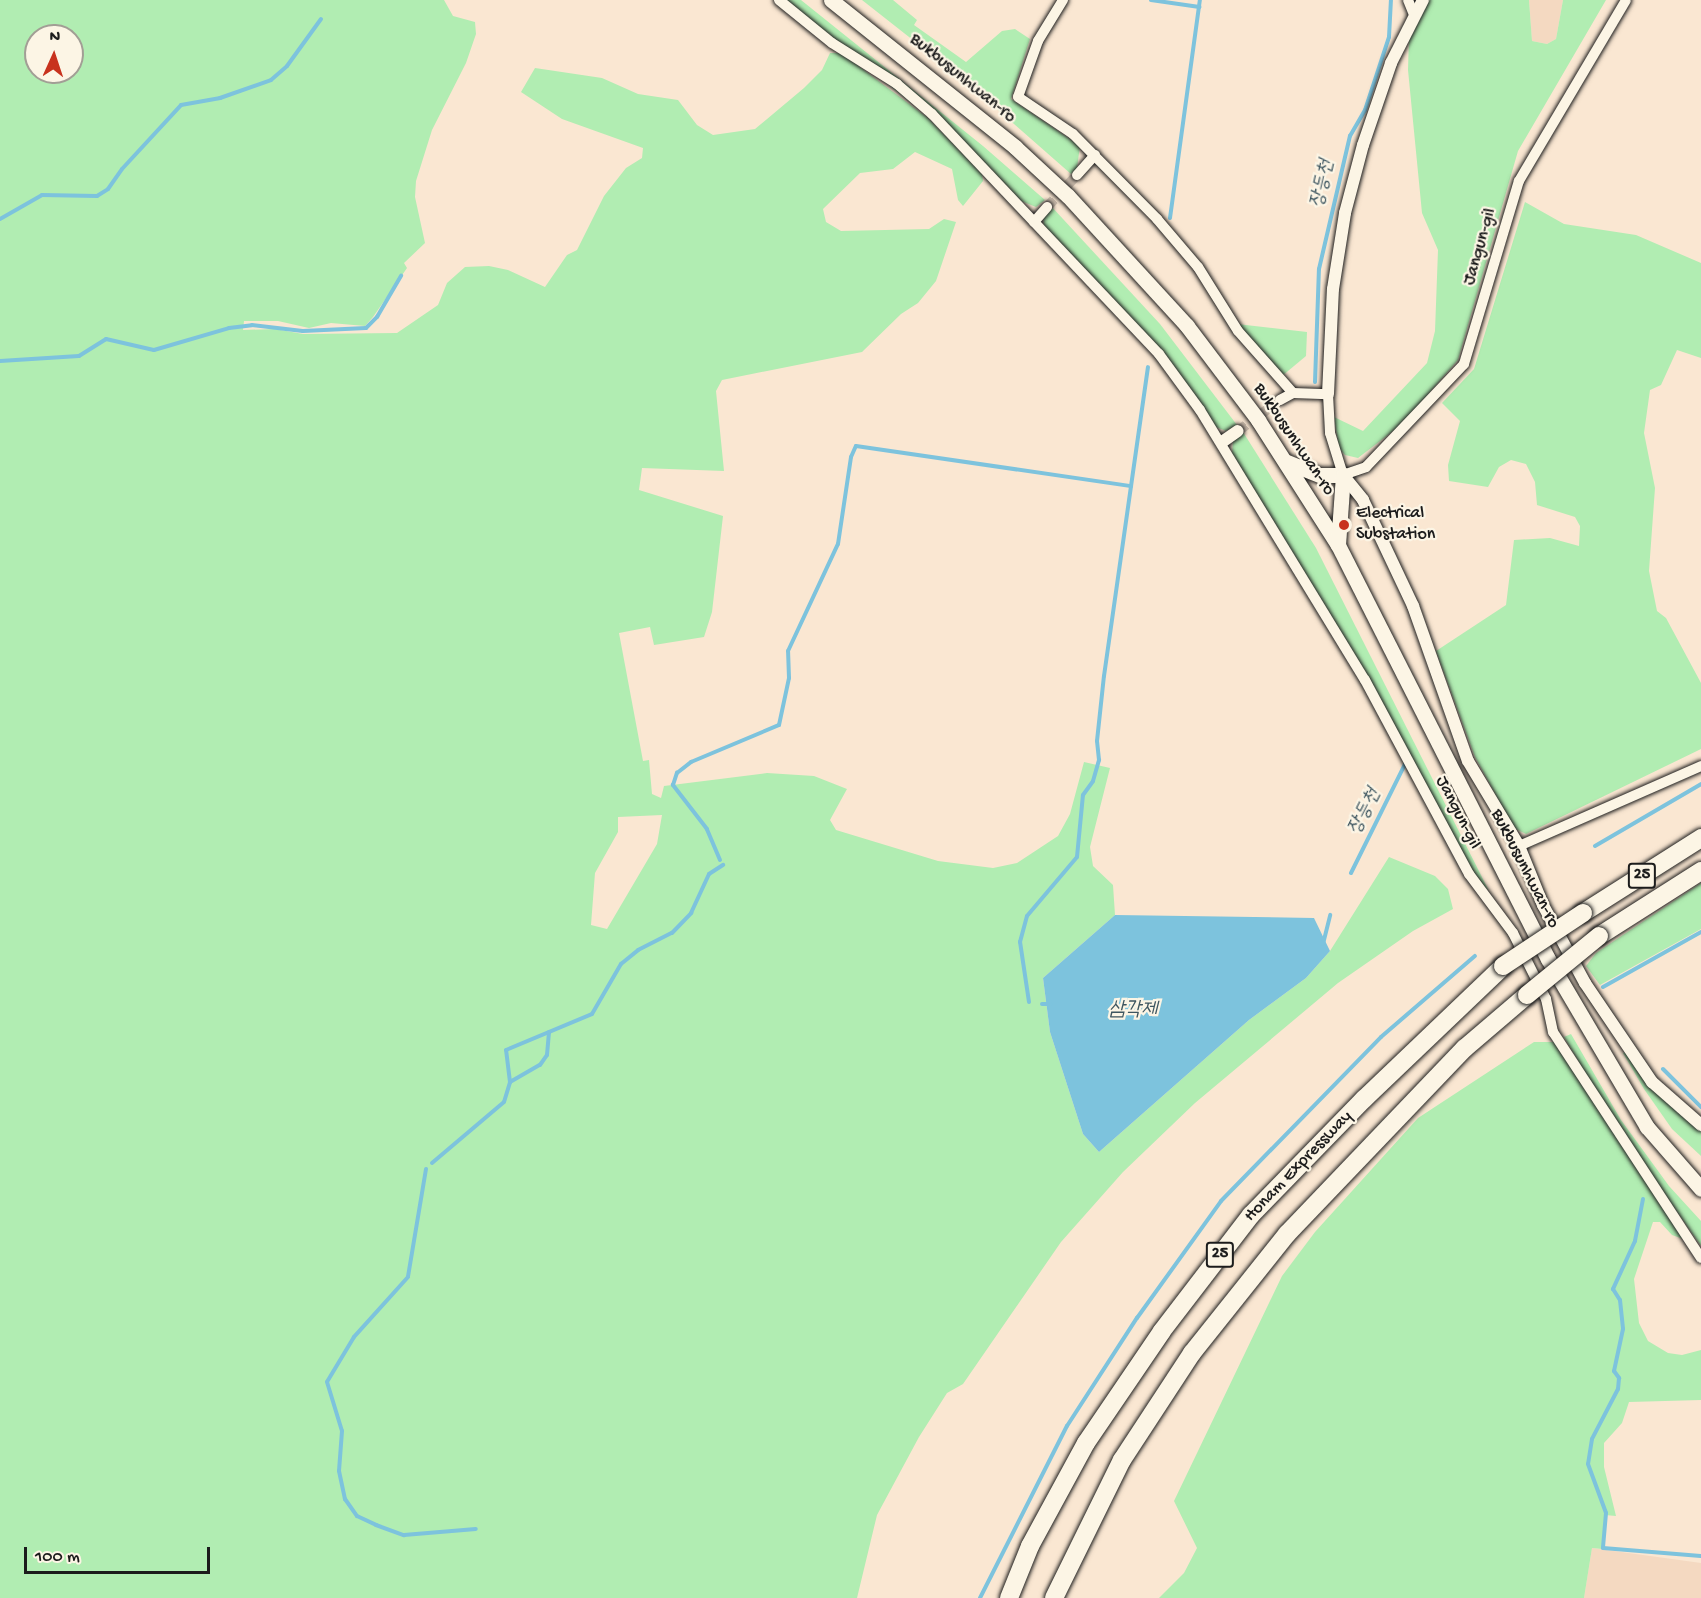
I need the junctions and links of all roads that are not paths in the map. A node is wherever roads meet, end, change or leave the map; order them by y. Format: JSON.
{"nodes":[{"id":1,"x":779,"y":0,"type":"edge"},
{"id":2,"x":831,"y":0,"type":"edge"},
{"id":3,"x":1063,"y":0,"type":"edge"},
{"id":4,"x":1408,"y":0,"type":"edge"},
{"id":5,"x":1423,"y":0,"type":"edge"},
{"id":6,"x":1626,"y":0,"type":"edge"},
{"id":7,"x":1414,"y":15,"type":"junction"},
{"id":8,"x":1095,"y":155,"type":"junction"},
{"id":9,"x":1077,"y":175,"type":"tunnel mouth"},
{"id":10,"x":1047,"y":207,"type":"tunnel mouth"},
{"id":11,"x":1034,"y":222,"type":"junction"},
{"id":12,"x":1293,"y":393,"type":"junction"},
{"id":13,"x":1328,"y":394,"type":"junction"},
{"id":14,"x":1280,"y":400,"type":"tunnel mouth"},
{"id":15,"x":1238,"y":431,"type":"tunnel mouth"},
{"id":16,"x":1222,"y":442,"type":"junction"},
{"id":17,"x":1287,"y":462,"type":"junction"},
{"id":18,"x":1343,"y":475,"type":"junction"},
{"id":19,"x":1338,"y":545,"type":"junction"},
{"id":20,"x":1701,"y":766,"type":"edge"},
{"id":21,"x":1701,"y":838,"type":"edge"},
{"id":22,"x":1519,"y":846,"type":"junction"},
{"id":23,"x":1701,"y":872,"type":"edge"},
{"id":24,"x":1701,"y":1125,"type":"edge"},
{"id":25,"x":1701,"y":1189,"type":"edge"},
{"id":26,"x":1701,"y":1258,"type":"edge"},
{"id":27,"x":1009,"y":1598,"type":"edge"},
{"id":28,"x":1053,"y":1598,"type":"edge"}],
"edges":[{"from":1,"to":11,"type":"street","name":"Jangun-gil"},
{"from":2,"to":17,"type":"main road","name":"Bukbusunhwan-ro"},
{"from":3,"to":8,"type":"street"},
{"from":4,"to":7,"type":"street"},
{"from":5,"to":7,"type":"street","name":"Jangun-gil"},
{"from":6,"to":18,"type":"street","name":"Jangun-gil"},
{"from":7,"to":13,"type":"street","name":"Jangun-gil"},
{"from":8,"to":9,"type":"street"},
{"from":8,"to":12,"type":"street"},
{"from":10,"to":11,"type":"street"},
{"from":11,"to":16,"type":"street","name":"Jangun-gil"},
{"from":12,"to":13,"type":"street"},
{"from":12,"to":14,"type":"street"},
{"from":13,"to":18,"type":"street","name":"Jangun-gil"},
{"from":15,"to":16,"type":"street"},
{"from":16,"to":26,"type":"street","name":"Jangun-gil"},
{"from":17,"to":18,"type":"main road"},
{"from":17,"to":19,"type":"main road","name":"Bukbusunhwan-ro"},
{"from":18,"to":19,"type":"main road"},
{"from":18,"to":22,"type":"street","name":"Jangun-gil"},
{"from":19,"to":25,"type":"main road","name":"Bukbusunhwan-ro"},
{"from":20,"to":22,"type":"street"},
{"from":21,"to":27,"type":"highway","name":"Honam Expressway","number":"25","bridge":true},
{"from":22,"to":24,"type":"street","name":"Jangun-gil"},
{"from":23,"to":28,"type":"highway","name":"Honam Expressway","number":"25","bridge":true}]}
